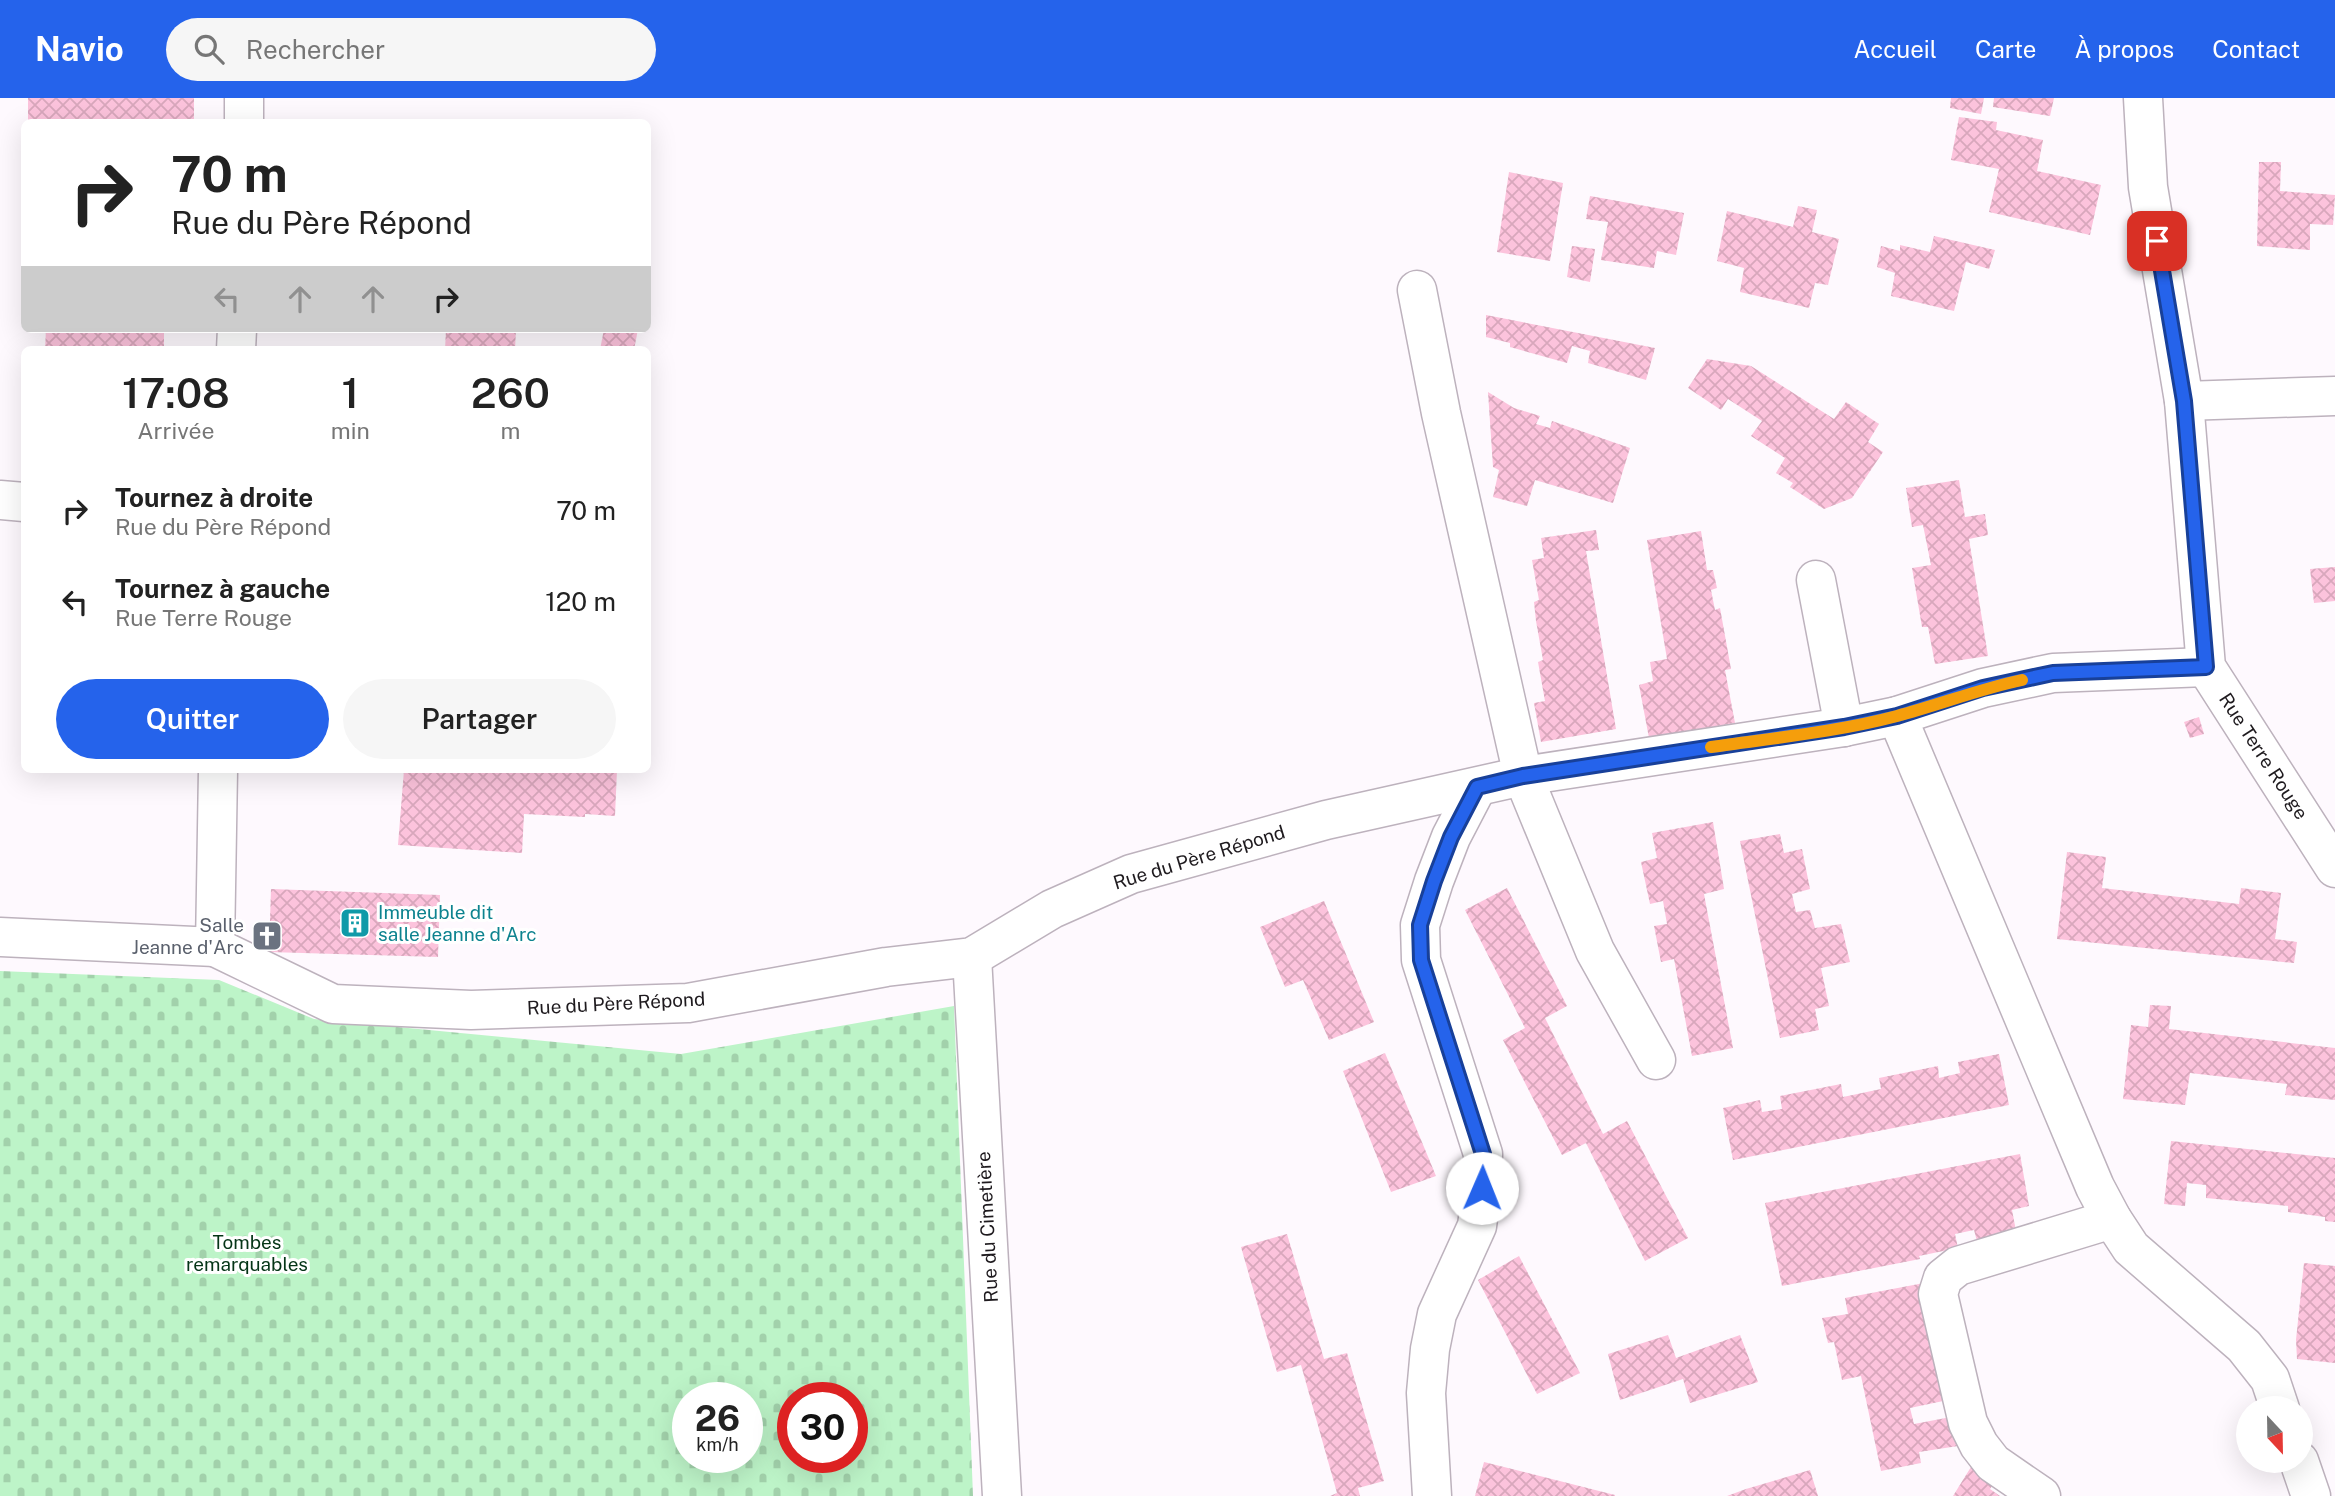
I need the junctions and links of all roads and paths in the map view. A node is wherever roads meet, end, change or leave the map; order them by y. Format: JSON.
{"nodes":[{"id":1,"x":244,"y":98,"type":"edge"},
{"id":2,"x":2143,"y":98,"type":"edge"},
{"id":3,"x":244,"y":119,"type":"edge"},
{"id":4,"x":1417,"y":290,"type":"dead end"},
{"id":5,"x":2335,"y":396,"type":"edge"},
{"id":6,"x":2184,"y":401,"type":"junction"},
{"id":7,"x":0,"y":500,"type":"edge"},
{"id":8,"x":21,"y":502,"type":"edge"},
{"id":9,"x":1816,"y":580,"type":"dead end"},
{"id":10,"x":2206,"y":667,"type":"junction"},
{"id":11,"x":1897,"y":716,"type":"junction"},
{"id":12,"x":1844,"y":727,"type":"junction"},
{"id":13,"x":218,"y":773,"type":"edge"},
{"id":14,"x":1523,"y":776,"type":"junction"},
{"id":15,"x":1477,"y":787,"type":"junction"},
{"id":16,"x":2329,"y":848,"type":"edge"},
{"id":17,"x":0,"y":937,"type":"edge"},
{"id":18,"x":215,"y":947,"type":"junction"},
{"id":19,"x":972,"y":957,"type":"junction"},
{"id":20,"x":1656,"y":1060,"type":"dead end"},
{"id":21,"x":2112,"y":1219,"type":"junction"},
{"id":22,"x":2276,"y":1396,"type":"edge"},
{"id":23,"x":2303,"y":1474,"type":"edge"},
{"id":24,"x":1002,"y":1496,"type":"edge"},
{"id":25,"x":1433,"y":1496,"type":"edge"},
{"id":26,"x":2041,"y":1496,"type":"edge"},
{"id":27,"x":2311,"y":1496,"type":"edge"}],
"edges":[{"from":1,"to":3,"type":"street"},
{"from":2,"to":6,"type":"street","name":"Rue Terre Rouge"},
{"from":4,"to":14,"type":"street"},
{"from":5,"to":6,"type":"street"},
{"from":6,"to":10,"type":"street","name":"Rue Terre Rouge"},
{"from":7,"to":8,"type":"street"},
{"from":9,"to":12,"type":"street"},
{"from":10,"to":11,"type":"street","name":"Rue du Père Répond"},
{"from":10,"to":16,"type":"street","name":"Rue Terre Rouge"},
{"from":11,"to":12,"type":"street","name":"Rue du Père Répond"},
{"from":11,"to":21,"type":"street"},
{"from":12,"to":14,"type":"street","name":"Rue du Père Répond"},
{"from":13,"to":18,"type":"street"},
{"from":14,"to":15,"type":"street","name":"Rue du Père Répond"},
{"from":14,"to":20,"type":"street"},
{"from":15,"to":19,"type":"street","name":"Rue du Père Répond"},
{"from":15,"to":25,"type":"street"},
{"from":17,"to":18,"type":"street","name":"Rue du Père Répond"},
{"from":18,"to":19,"type":"street","name":"Rue du Père Répond"},
{"from":19,"to":24,"type":"street","name":"Rue du Cimetière"},
{"from":21,"to":22,"type":"street"},
{"from":21,"to":26,"type":"street"},
{"from":23,"to":27,"type":"street"}]}
